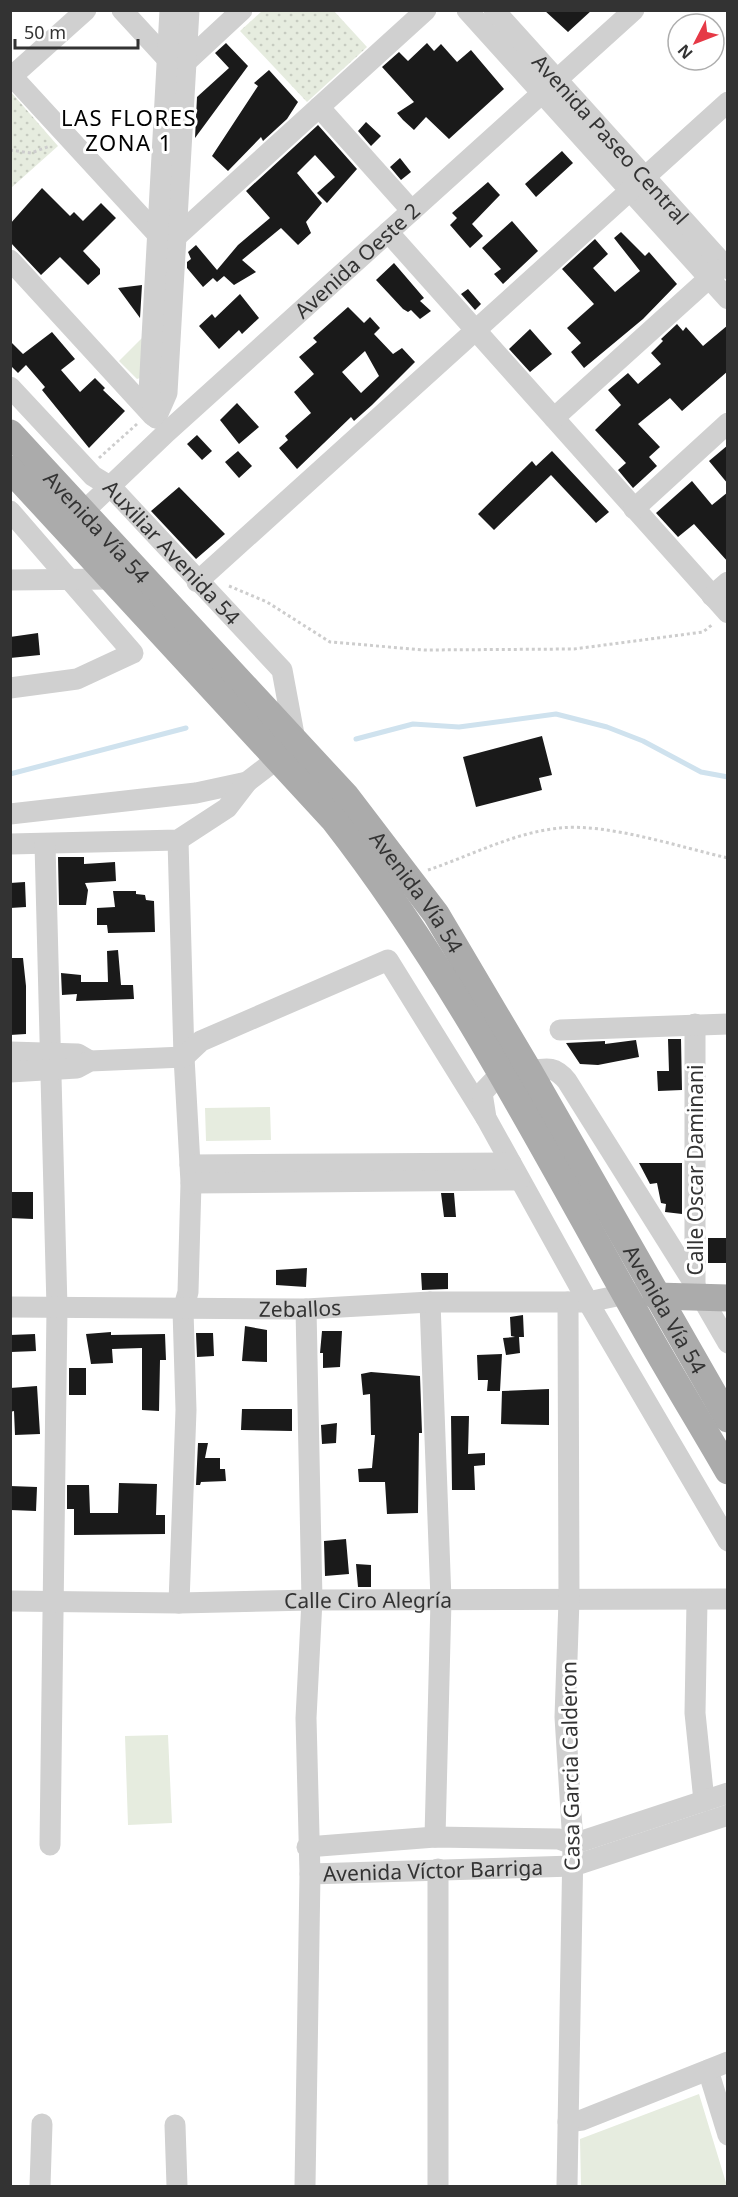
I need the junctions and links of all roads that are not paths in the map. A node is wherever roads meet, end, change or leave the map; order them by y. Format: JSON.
{"nodes":[{"id":1,"x":86,"y":10,"type":"edge"},
{"id":2,"x":122,"y":10,"type":"edge"},
{"id":3,"x":170,"y":10,"type":"edge"},
{"id":4,"x":189,"y":10,"type":"edge"},
{"id":5,"x":242,"y":10,"type":"edge"},
{"id":6,"x":426,"y":10,"type":"edge"},
{"id":7,"x":467,"y":10,"type":"edge"},
{"id":8,"x":494,"y":10,"type":"edge"},
{"id":9,"x":634,"y":10,"type":"edge"},
{"id":10,"x":177,"y":61,"type":"junction"},
{"id":11,"x":15,"y":72,"type":"edge"},
{"id":12,"x":549,"y":87,"type":"junction"},
{"id":13,"x":728,"y":102,"type":"edge"},
{"id":14,"x":319,"y":107,"type":"junction"},
{"id":15,"x":637,"y":184,"type":"junction"},
{"id":16,"x":412,"y":211,"type":"junction"},
{"id":17,"x":388,"y":232,"type":"junction"},
{"id":18,"x":167,"y":236,"type":"junction"},
{"id":19,"x":10,"y":260,"type":"edge"},
{"id":20,"x":722,"y":268,"type":"edge"},
{"id":21,"x":728,"y":299,"type":"edge"},
{"id":22,"x":475,"y":330,"type":"junction"},
{"id":23,"x":10,"y":387,"type":"edge"},
{"id":24,"x":554,"y":418,"type":"junction"},
{"id":25,"x":155,"y":423,"type":"junction"},
{"id":26,"x":728,"y":423,"type":"edge"},
{"id":27,"x":10,"y":433,"type":"edge"},
{"id":28,"x":73,"y":455,"type":"junction"},
{"id":29,"x":10,"y":469,"type":"edge"},
{"id":30,"x":111,"y":487,"type":"junction"},
{"id":31,"x":31,"y":490,"type":"edge"},
{"id":32,"x":634,"y":509,"type":"junction"},
{"id":33,"x":10,"y":511,"type":"edge"},
{"id":34,"x":83,"y":512,"type":"junction"},
{"id":35,"x":72,"y":579,"type":"junction"},
{"id":36,"x":112,"y":579,"type":"junction"},
{"id":37,"x":10,"y":580,"type":"edge"},
{"id":38,"x":199,"y":580,"type":"junction"},
{"id":39,"x":720,"y":589,"type":"edge"},
{"id":40,"x":727,"y":613,"type":"edge"},
{"id":41,"x":10,"y":688,"type":"edge"},
{"id":42,"x":286,"y":749,"type":"junction"},
{"id":43,"x":247,"y":782,"type":"junction"},
{"id":44,"x":10,"y":814,"type":"edge"},
{"id":45,"x":178,"y":840,"type":"junction"},
{"id":46,"x":10,"y":844,"type":"edge"},
{"id":47,"x":45,"y":844,"type":"junction"},
{"id":48,"x":695,"y":1024,"type":"junction"},
{"id":49,"x":728,"y":1024,"type":"edge"},
{"id":50,"x":560,"y":1030,"type":"dead end"},
{"id":51,"x":10,"y":1052,"type":"edge"},
{"id":52,"x":184,"y":1057,"type":"junction"},
{"id":53,"x":49,"y":1062,"type":"junction"},
{"id":54,"x":529,"y":1071,"type":"junction"},
{"id":55,"x":10,"y":1072,"type":"edge"},
{"id":56,"x":501,"y":1073,"type":"junction"},
{"id":57,"x":486,"y":1118,"type":"junction"},
{"id":58,"x":515,"y":1172,"type":"junction"},
{"id":59,"x":191,"y":1174,"type":"junction"},
{"id":60,"x":626,"y":1294,"type":"junction"},
{"id":61,"x":708,"y":1294,"type":"edge"},
{"id":62,"x":656,"y":1296,"type":"junction"},
{"id":63,"x":430,"y":1302,"type":"junction"},
{"id":64,"x":578,"y":1302,"type":"junction"},
{"id":65,"x":10,"y":1307,"type":"edge"},
{"id":66,"x":57,"y":1308,"type":"junction"},
{"id":67,"x":306,"y":1309,"type":"junction"},
{"id":68,"x":183,"y":1310,"type":"junction"},
{"id":69,"x":728,"y":1343,"type":"edge"},
{"id":70,"x":728,"y":1419,"type":"edge"},
{"id":71,"x":728,"y":1471,"type":"edge"},
{"id":72,"x":728,"y":1541,"type":"edge"},
{"id":73,"x":728,"y":1599,"type":"edge"},
{"id":74,"x":312,"y":1600,"type":"junction"},
{"id":75,"x":441,"y":1600,"type":"junction"},
{"id":76,"x":569,"y":1600,"type":"junction"},
{"id":77,"x":10,"y":1601,"type":"edge"},
{"id":78,"x":55,"y":1601,"type":"junction"},
{"id":79,"x":696,"y":1601,"type":"junction"},
{"id":80,"x":179,"y":1603,"type":"junction"},
{"id":81,"x":728,"y":1793,"type":"edge"},
{"id":82,"x":704,"y":1801,"type":"junction"},
{"id":83,"x":728,"y":1815,"type":"edge"},
{"id":84,"x":435,"y":1837,"type":"junction"},
{"id":85,"x":573,"y":1844,"type":"junction"},
{"id":86,"x":50,"y":1845,"type":"dead end"},
{"id":87,"x":307,"y":1847,"type":"junction"},
{"id":88,"x":573,"y":1866,"type":"junction"},
{"id":89,"x":438,"y":1869,"type":"junction"},
{"id":90,"x":310,"y":1874,"type":"junction"},
{"id":91,"x":728,"y":2062,"type":"edge"},
{"id":92,"x":708,"y":2070,"type":"junction"},
{"id":93,"x":568,"y":2122,"type":"junction"},
{"id":94,"x":42,"y":2124,"type":"dead end"},
{"id":95,"x":175,"y":2125,"type":"dead end"},
{"id":96,"x":728,"y":2135,"type":"edge"},
{"id":97,"x":40,"y":2187,"type":"edge"},
{"id":98,"x":177,"y":2187,"type":"edge"},
{"id":99,"x":305,"y":2187,"type":"edge"},
{"id":100,"x":438,"y":2187,"type":"edge"},
{"id":101,"x":567,"y":2187,"type":"edge"}],
"edges":[{"from":1,"to":11,"type":"street"},
{"from":2,"to":10,"type":"street"},
{"from":3,"to":10,"type":"street"},
{"from":4,"to":10,"type":"street"},
{"from":5,"to":10,"type":"street"},
{"from":6,"to":14,"type":"street"},
{"from":7,"to":12,"type":"street"},
{"from":8,"to":12,"type":"street","name":"Avenida Paseo Central"},
{"from":9,"to":12,"type":"street","name":"Avenida Oeste 2"},
{"from":10,"to":18,"type":"street"},
{"from":11,"to":18,"type":"street"},
{"from":12,"to":15,"type":"street","name":"Avenida Paseo Central"},
{"from":12,"to":16,"type":"street","name":"Avenida Oeste 2"},
{"from":13,"to":15,"type":"street"},
{"from":14,"to":16,"type":"street"},
{"from":14,"to":18,"type":"street"},
{"from":15,"to":20,"type":"street","name":"Avenida Paseo Central"},
{"from":15,"to":22,"type":"street"},
{"from":16,"to":17,"type":"street","name":"Avenida Oeste 2"},
{"from":17,"to":22,"type":"street"},
{"from":17,"to":25,"type":"street","name":"Avenida Oeste 2"},
{"from":18,"to":25,"type":"street"},
{"from":19,"to":25,"type":"street"},
{"from":20,"to":21,"type":"street","name":"Avenida Paseo Central"},
{"from":20,"to":24,"type":"street"},
{"from":22,"to":24,"type":"street"},
{"from":22,"to":38,"type":"street"},
{"from":23,"to":28,"type":"street","name":"Auxiliar Avenida 54"},
{"from":24,"to":32,"type":"street"},
{"from":25,"to":30,"type":"street","name":"Avenida Oeste 2"},
{"from":26,"to":32,"type":"street"},
{"from":27,"to":31,"type":"main road","name":"Avenida Vía 54"},
{"from":28,"to":30,"type":"street","name":"Auxiliar Avenida 54"},
{"from":28,"to":31,"type":"street"},
{"from":29,"to":31,"type":"main road","name":"Avenida Vía 54"},
{"from":30,"to":34,"type":"street","name":"Avenida Oeste 2"},
{"from":30,"to":38,"type":"street","name":"Auxiliar Avenida 54"},
{"from":31,"to":34,"type":"main road","name":"Avenida Vía 54"},
{"from":31,"to":36,"type":"main road","name":"Avenida Vía 54"},
{"from":32,"to":39,"type":"street"},
{"from":33,"to":35,"type":"street"},
{"from":34,"to":42,"type":"main road","name":"Avenida Vía 54"},
{"from":35,"to":36,"type":"street"},
{"from":35,"to":37,"type":"street"},
{"from":35,"to":41,"type":"street"},
{"from":36,"to":42,"type":"main road","name":"Avenida Vía 54"},
{"from":38,"to":42,"type":"street","name":"Auxiliar Avenida 54"},
{"from":39,"to":40,"type":"street"},
{"from":42,"to":43,"type":"street"},
{"from":42,"to":54,"type":"main road","name":"Avenida Vía 54"},
{"from":42,"to":56,"type":"main road","name":"Avenida Vía 54"},
{"from":43,"to":44,"type":"street"},
{"from":43,"to":45,"type":"street"},
{"from":45,"to":47,"type":"street"},
{"from":45,"to":52,"type":"street"},
{"from":46,"to":47,"type":"street"},
{"from":47,"to":53,"type":"street"},
{"from":48,"to":49,"type":"street"},
{"from":48,"to":50,"type":"street"},
{"from":48,"to":61,"type":"street","name":"Calle Oscar Daminani"},
{"from":51,"to":53,"type":"street"},
{"from":52,"to":53,"type":"street"},
{"from":52,"to":57,"type":"street"},
{"from":52,"to":59,"type":"street"},
{"from":53,"to":55,"type":"street"},
{"from":53,"to":66,"type":"street"},
{"from":54,"to":61,"type":"street"},
{"from":54,"to":62,"type":"main road","name":"Avenida Vía 54"},
{"from":56,"to":57,"type":"street"},
{"from":56,"to":60,"type":"main road","name":"Avenida Vía 54"},
{"from":57,"to":58,"type":"street"},
{"from":58,"to":59,"type":"street"},
{"from":58,"to":64,"type":"street"},
{"from":59,"to":68,"type":"street"},
{"from":60,"to":62,"type":"street","name":"Zeballos"},
{"from":60,"to":64,"type":"street","name":"Zeballos"},
{"from":60,"to":71,"type":"main road","name":"Avenida Vía 54"},
{"from":61,"to":62,"type":"main road"},
{"from":61,"to":69,"type":"street","name":"Calle Oscar Daminani"},
{"from":62,"to":70,"type":"main road","name":"Avenida Vía 54"},
{"from":63,"to":64,"type":"street","name":"Zeballos"},
{"from":63,"to":67,"type":"street","name":"Zeballos"},
{"from":63,"to":75,"type":"street"},
{"from":64,"to":72,"type":"street"},
{"from":64,"to":76,"type":"street","name":"Casa Garcia Calderon"},
{"from":65,"to":66,"type":"street","name":"Zeballos"},
{"from":66,"to":68,"type":"street","name":"Zeballos"},
{"from":66,"to":78,"type":"street"},
{"from":67,"to":68,"type":"street","name":"Zeballos"},
{"from":67,"to":74,"type":"street"},
{"from":68,"to":80,"type":"street"},
{"from":73,"to":79,"type":"street","name":"Calle Ciro Alegría"},
{"from":74,"to":75,"type":"street","name":"Calle Ciro Alegría"},
{"from":74,"to":80,"type":"street","name":"Calle Ciro Alegría"},
{"from":74,"to":87,"type":"street"},
{"from":75,"to":76,"type":"street","name":"Calle Ciro Alegría"},
{"from":75,"to":84,"type":"street"},
{"from":76,"to":79,"type":"street","name":"Calle Ciro Alegría"},
{"from":76,"to":85,"type":"street","name":"Casa Garcia Calderon"},
{"from":77,"to":78,"type":"street","name":"Calle Ciro Alegría"},
{"from":78,"to":80,"type":"street","name":"Calle Ciro Alegría"},
{"from":78,"to":86,"type":"street"},
{"from":79,"to":82,"type":"street"},
{"from":81,"to":82,"type":"street"},
{"from":82,"to":85,"type":"street"},
{"from":83,"to":88,"type":"street","name":"Avenida Víctor Barriga"},
{"from":84,"to":85,"type":"street","name":"Avenida Víctor Barriga"},
{"from":84,"to":87,"type":"street","name":"Avenida Víctor Barriga"},
{"from":85,"to":88,"type":"street","name":"Casa Garcia Calderon"},
{"from":87,"to":90,"type":"street"},
{"from":88,"to":89,"type":"street","name":"Avenida Víctor Barriga"},
{"from":88,"to":93,"type":"street","name":"Casa Garcia Calderon"},
{"from":89,"to":90,"type":"street","name":"Avenida Víctor Barriga"},
{"from":89,"to":100,"type":"street"},
{"from":90,"to":99,"type":"street"},
{"from":91,"to":92,"type":"street"},
{"from":92,"to":93,"type":"street"},
{"from":92,"to":96,"type":"street"},
{"from":93,"to":101,"type":"street","name":"Casa Garcia Calderon"},
{"from":94,"to":97,"type":"street"},
{"from":95,"to":98,"type":"street"}]}
